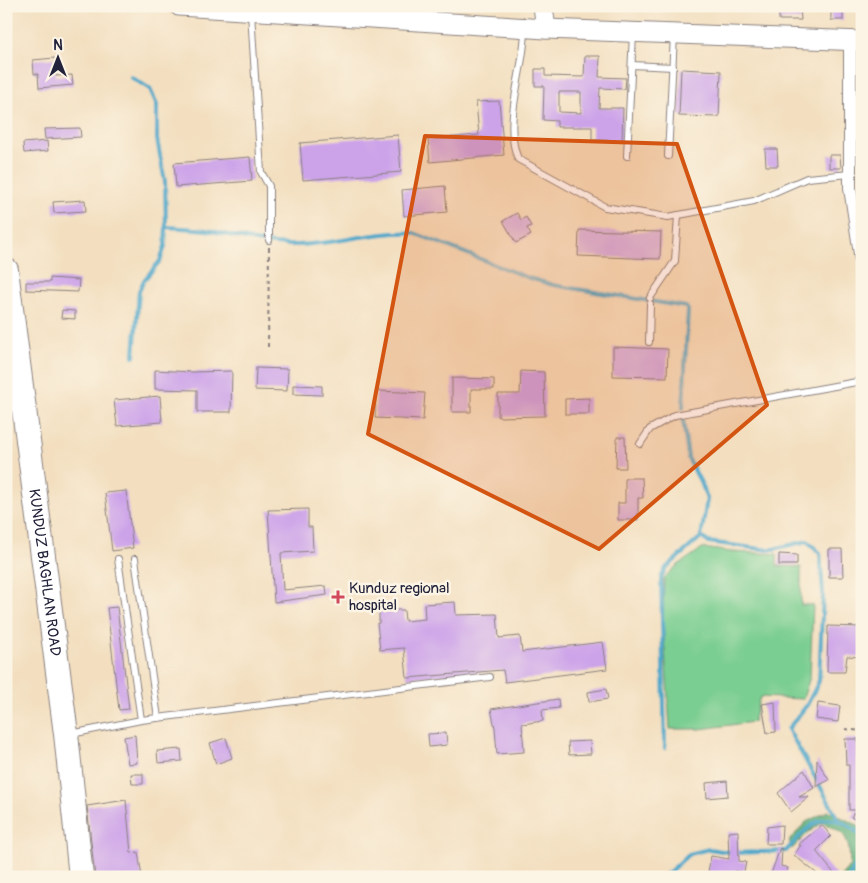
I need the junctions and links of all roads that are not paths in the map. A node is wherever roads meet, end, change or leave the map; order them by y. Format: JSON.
{"nodes":[{"id":1,"x":179,"y":6,"type":"edge"},
{"id":2,"x":543,"y":6,"type":"edge"},
{"id":3,"x":251,"y":12,"type":"junction"},
{"id":4,"x":526,"y":28,"type":"junction"},
{"id":5,"x":546,"y":29,"type":"junction"},
{"id":6,"x":633,"y":32,"type":"junction"},
{"id":7,"x":674,"y":34,"type":"junction"},
{"id":8,"x":856,"y":41,"type":"edge"},
{"id":9,"x":632,"y":65,"type":"junction"},
{"id":10,"x":672,"y":67,"type":"junction"},
{"id":11,"x":856,"y":144,"type":"edge"},
{"id":12,"x":627,"y":156,"type":"dead end"},
{"id":13,"x":668,"y":156,"type":"dead end"},
{"id":14,"x":850,"y":174,"type":"junction"},
{"id":15,"x":678,"y":215,"type":"junction"},
{"id":16,"x":269,"y":240,"type":"dead end"},
{"id":17,"x":862,"y":267,"type":"edge"},
{"id":18,"x":6,"y":270,"type":"edge"},
{"id":19,"x":650,"y":342,"type":"dead end"},
{"id":20,"x":862,"y":381,"type":"edge"},
{"id":21,"x":15,"y":405,"type":"edge"},
{"id":22,"x":640,"y":444,"type":"dead end"},
{"id":23,"x":135,"y":558,"type":"dead end"},
{"id":24,"x":118,"y":559,"type":"dead end"},
{"id":25,"x":490,"y":676,"type":"dead end"},
{"id":26,"x":158,"y":718,"type":"junction"},
{"id":27,"x":141,"y":720,"type":"junction"},
{"id":28,"x":66,"y":734,"type":"junction"},
{"id":29,"x":81,"y":877,"type":"edge"}],
"edges":[{"from":1,"to":3,"type":"street"},
{"from":2,"to":5,"type":"street"},
{"from":3,"to":4,"type":"street"},
{"from":3,"to":16,"type":"lane"},
{"from":4,"to":5,"type":"street"},
{"from":4,"to":15,"type":"lane"},
{"from":5,"to":6,"type":"street"},
{"from":6,"to":7,"type":"street"},
{"from":6,"to":9,"type":"lane"},
{"from":7,"to":8,"type":"street"},
{"from":7,"to":10,"type":"lane"},
{"from":8,"to":11,"type":"street"},
{"from":9,"to":10,"type":"lane"},
{"from":9,"to":12,"type":"lane"},
{"from":10,"to":13,"type":"lane"},
{"from":11,"to":14,"type":"street"},
{"from":14,"to":15,"type":"lane"},
{"from":14,"to":17,"type":"street"},
{"from":15,"to":19,"type":"lane"},
{"from":18,"to":21,"type":"highway","name":"KUNDUZ BAGHLAN ROAD"},
{"from":20,"to":22,"type":"lane"},
{"from":21,"to":28,"type":"highway","name":"KUNDUZ BAGHLAN ROAD"},
{"from":23,"to":26,"type":"lane"},
{"from":24,"to":27,"type":"lane"},
{"from":25,"to":26,"type":"lane"},
{"from":26,"to":27,"type":"lane"},
{"from":27,"to":28,"type":"lane"},
{"from":28,"to":29,"type":"highway","name":"KUNDUZ BAGHLAN ROAD"}]}
